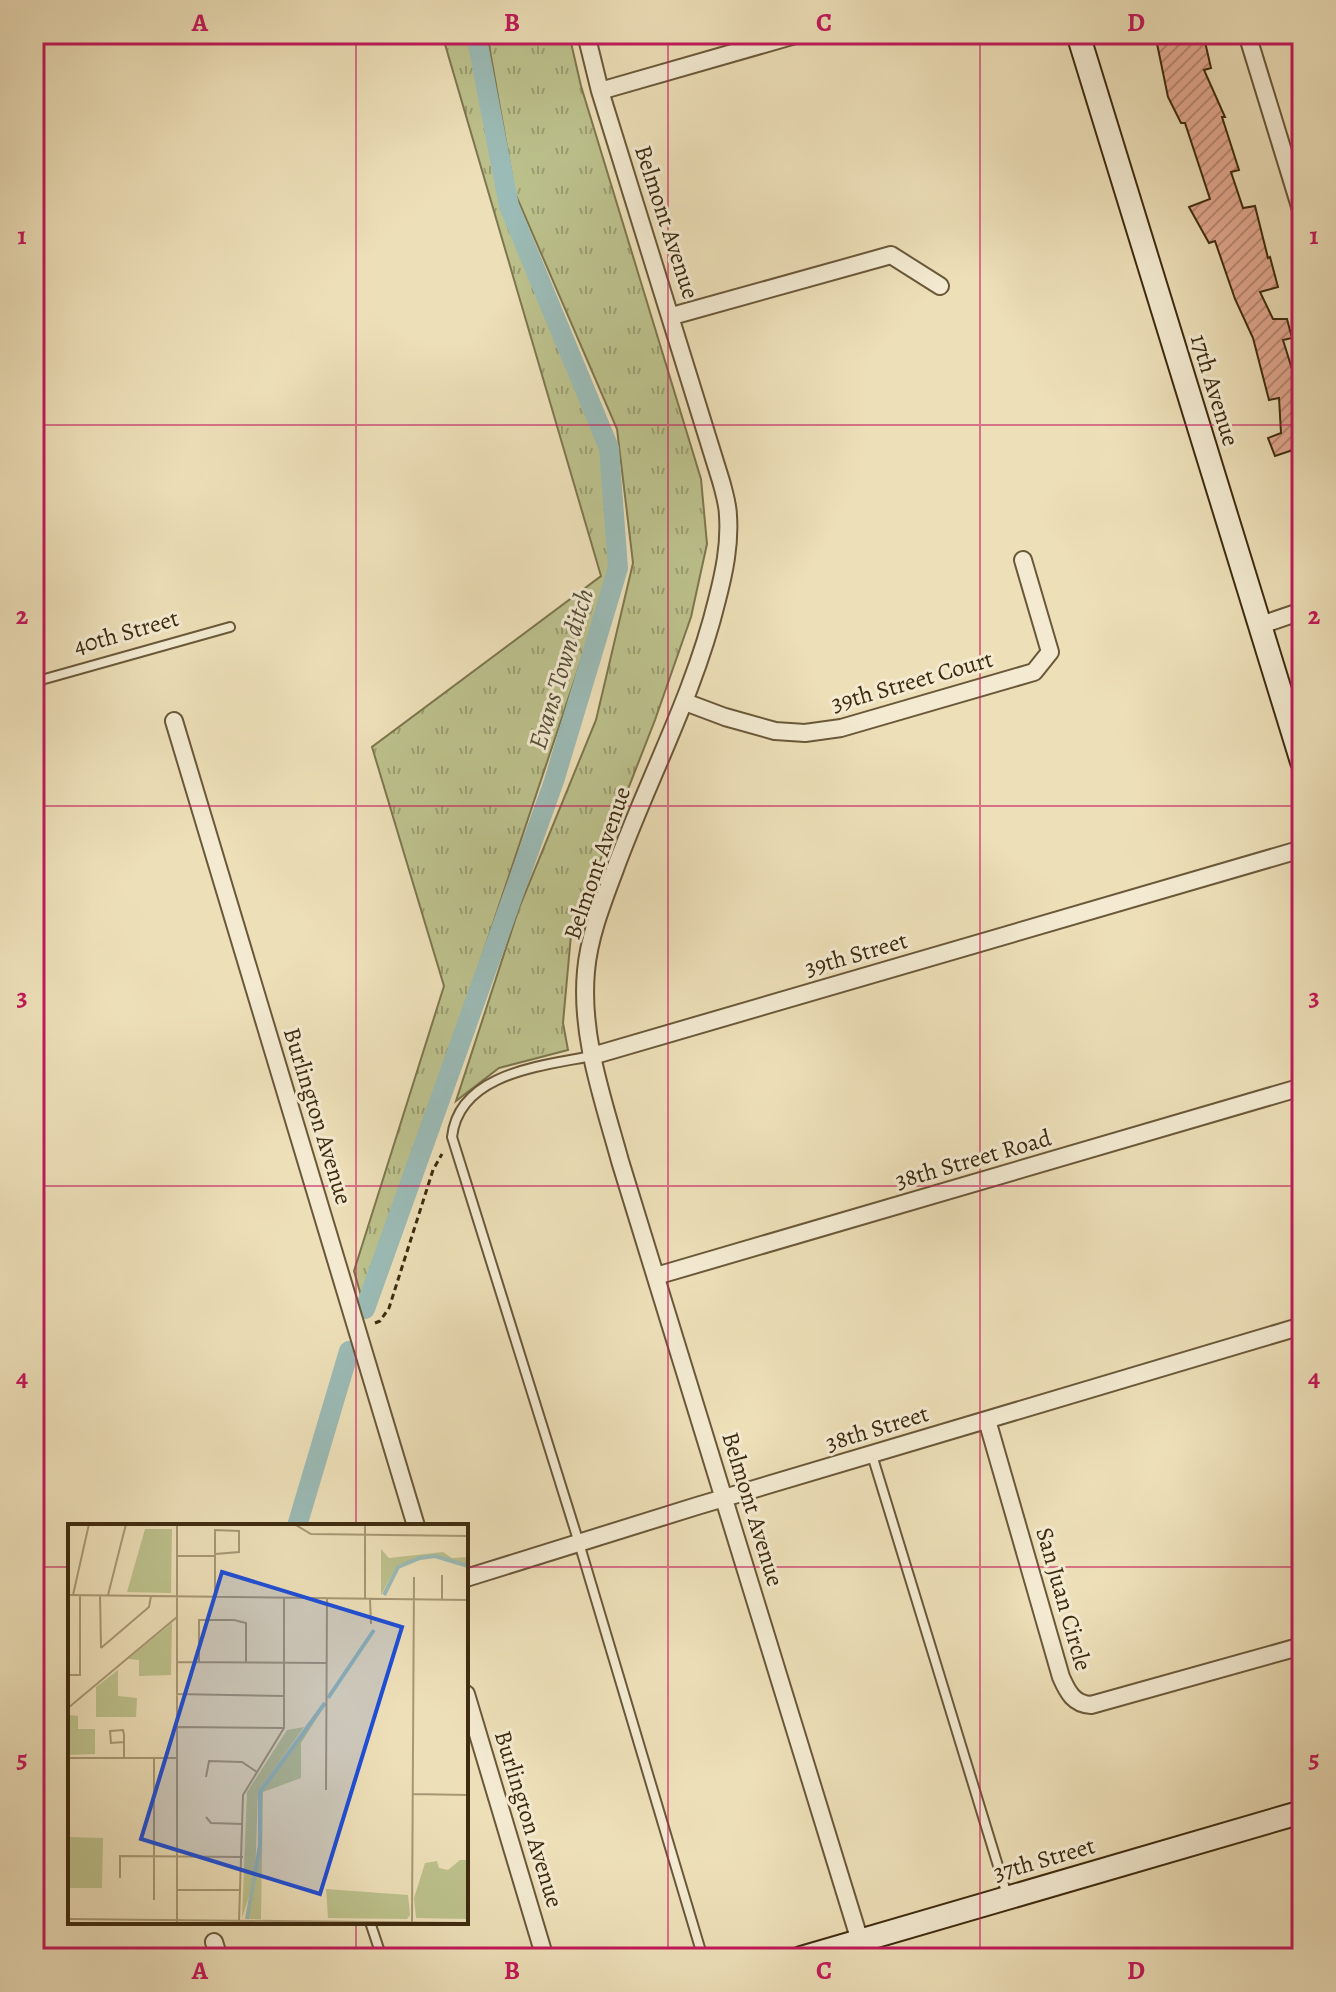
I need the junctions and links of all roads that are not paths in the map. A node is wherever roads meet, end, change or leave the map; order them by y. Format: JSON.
{"nodes":[{"id":1,"x":586,"y":34,"type":"edge"},
{"id":2,"x":799,"y":34,"type":"edge"},
{"id":3,"x":1078,"y":34,"type":"edge"},
{"id":4,"x":1247,"y":34,"type":"edge"},
{"id":5,"x":600,"y":91,"type":"junction"},
{"id":6,"x":1302,"y":213,"type":"edge"},
{"id":7,"x":940,"y":286,"type":"dead end"},
{"id":8,"x":672,"y":316,"type":"junction"},
{"id":9,"x":1023,"y":560,"type":"dead end"},
{"id":10,"x":1302,"y":611,"type":"edge"},
{"id":11,"x":1261,"y":625,"type":"junction"},
{"id":12,"x":230,"y":627,"type":"dead end"},
{"id":13,"x":34,"y":682,"type":"edge"},
{"id":14,"x":685,"y":702,"type":"junction"},
{"id":15,"x":174,"y":721,"type":"dead end"},
{"id":16,"x":1302,"y":762,"type":"edge"},
{"id":17,"x":1302,"y":849,"type":"edge"},
{"id":18,"x":592,"y":1056,"type":"junction"},
{"id":19,"x":1302,"y":1087,"type":"edge"},
{"id":20,"x":656,"y":1276,"type":"junction"},
{"id":21,"x":1302,"y":1326,"type":"edge"},
{"id":22,"x":987,"y":1420,"type":"junction"},
{"id":23,"x":872,"y":1455,"type":"junction"},
{"id":24,"x":725,"y":1498,"type":"junction"},
{"id":25,"x":415,"y":1524,"type":"edge"},
{"id":26,"x":579,"y":1543,"type":"junction"},
{"id":27,"x":468,"y":1577,"type":"edge"},
{"id":28,"x":1302,"y":1646,"type":"edge"},
{"id":29,"x":468,"y":1701,"type":"edge"},
{"id":30,"x":1302,"y":1812,"type":"edge"},
{"id":31,"x":1007,"y":1896,"type":"junction"},
{"id":32,"x":371,"y":1924,"type":"edge"},
{"id":33,"x":860,"y":1941,"type":"junction"},
{"id":34,"x":382,"y":1958,"type":"edge"},
{"id":35,"x":545,"y":1958,"type":"edge"},
{"id":36,"x":703,"y":1958,"type":"edge"},
{"id":37,"x":801,"y":1958,"type":"edge"}],
"edges":[{"from":1,"to":5,"type":"street","name":"Belmont Avenue"},
{"from":2,"to":5,"type":"street"},
{"from":3,"to":11,"type":"main road","name":"17th Avenue"},
{"from":4,"to":6,"type":"street"},
{"from":5,"to":8,"type":"street","name":"Belmont Avenue"},
{"from":7,"to":8,"type":"street"},
{"from":8,"to":14,"type":"street","name":"Belmont Avenue"},
{"from":9,"to":14,"type":"street","name":"39th Street Court"},
{"from":10,"to":11,"type":"street"},
{"from":11,"to":16,"type":"main road","name":"17th Avenue"},
{"from":12,"to":13,"type":"lane","name":"40th Street"},
{"from":14,"to":18,"type":"street","name":"Belmont Avenue"},
{"from":15,"to":25,"type":"street","name":"Burlington Avenue"},
{"from":17,"to":18,"type":"street","name":"39th Street"},
{"from":18,"to":20,"type":"street","name":"Belmont Avenue"},
{"from":18,"to":26,"type":"lane","name":"39th Street"},
{"from":19,"to":20,"type":"street","name":"38th Street Road"},
{"from":20,"to":24,"type":"street","name":"Belmont Avenue"},
{"from":21,"to":22,"type":"street","name":"38th Street"},
{"from":22,"to":23,"type":"street","name":"38th Street"},
{"from":22,"to":28,"type":"street","name":"San Juan Circle"},
{"from":23,"to":24,"type":"street","name":"38th Street"},
{"from":23,"to":31,"type":"lane"},
{"from":24,"to":26,"type":"street","name":"38th Street"},
{"from":24,"to":33,"type":"street","name":"Belmont Avenue"},
{"from":26,"to":27,"type":"street","name":"38th Street"},
{"from":26,"to":36,"type":"lane"},
{"from":29,"to":35,"type":"street","name":"Burlington Avenue"},
{"from":30,"to":31,"type":"main road","name":"37th Street"},
{"from":31,"to":33,"type":"main road","name":"37th Street"},
{"from":32,"to":34,"type":"lane"},
{"from":33,"to":37,"type":"main road","name":"37th Street"}]}
